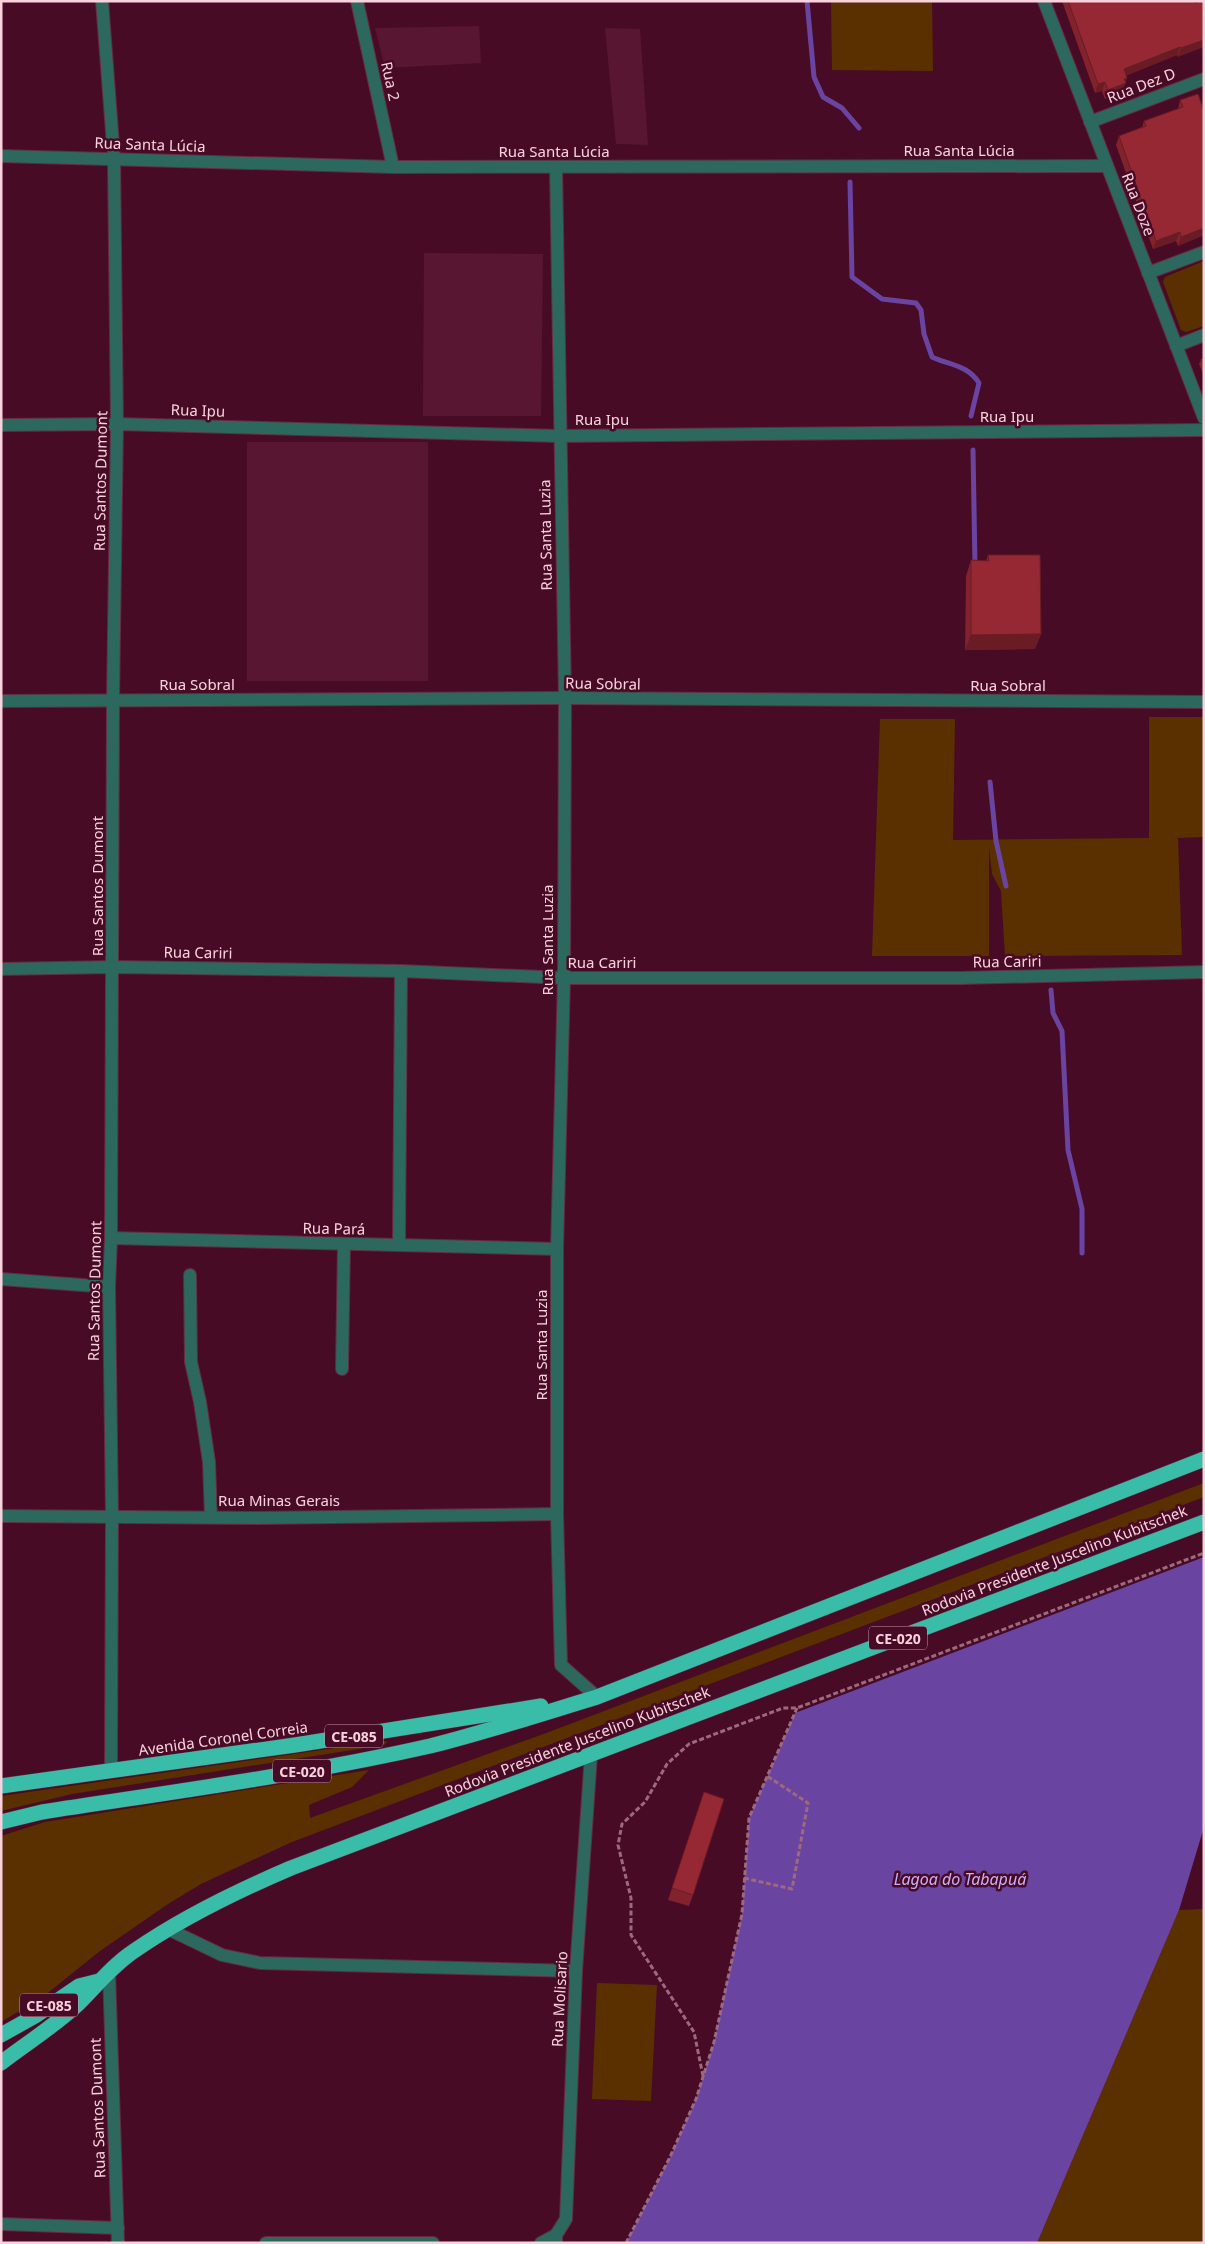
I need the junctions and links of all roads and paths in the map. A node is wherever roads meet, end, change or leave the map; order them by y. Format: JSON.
{"nodes":[{"id":1,"x":102,"y":1,"type":"edge"},
{"id":2,"x":357,"y":1,"type":"edge"},
{"id":3,"x":1044,"y":1,"type":"edge"},
{"id":4,"x":1204,"y":79,"type":"edge"},
{"id":5,"x":1090,"y":122,"type":"junction"},
{"id":6,"x":1,"y":156,"type":"edge"},
{"id":7,"x":114,"y":158,"type":"junction"},
{"id":8,"x":1107,"y":166,"type":"junction"},
{"id":9,"x":393,"y":167,"type":"junction"},
{"id":10,"x":556,"y":167,"type":"junction"},
{"id":11,"x":1204,"y":252,"type":"edge"},
{"id":12,"x":1148,"y":273,"type":"junction"},
{"id":13,"x":1204,"y":335,"type":"edge"},
{"id":14,"x":1176,"y":346,"type":"junction"},
{"id":15,"x":1204,"y":418,"type":"edge"},
{"id":16,"x":117,"y":424,"type":"junction"},
{"id":17,"x":1,"y":425,"type":"edge"},
{"id":18,"x":1204,"y":430,"type":"edge"},
{"id":19,"x":559,"y":436,"type":"junction"},
{"id":20,"x":565,"y":698,"type":"junction"},
{"id":21,"x":113,"y":701,"type":"junction"},
{"id":22,"x":1,"y":702,"type":"edge"},
{"id":23,"x":1204,"y":702,"type":"edge"},
{"id":24,"x":113,"y":967,"type":"junction"},
{"id":25,"x":1,"y":969,"type":"edge"},
{"id":26,"x":400,"y":971,"type":"junction"},
{"id":27,"x":1204,"y":972,"type":"edge"},
{"id":28,"x":564,"y":978,"type":"junction"},
{"id":29,"x":111,"y":1238,"type":"junction"},
{"id":30,"x":344,"y":1244,"type":"junction"},
{"id":31,"x":399,"y":1245,"type":"junction"},
{"id":32,"x":557,"y":1249,"type":"junction"},
{"id":33,"x":190,"y":1275,"type":"dead end"},
{"id":34,"x":1,"y":1279,"type":"edge"},
{"id":35,"x":109,"y":1287,"type":"junction"},
{"id":36,"x":342,"y":1369,"type":"dead end"},
{"id":37,"x":1204,"y":1459,"type":"edge"},
{"id":38,"x":557,"y":1514,"type":"junction"},
{"id":39,"x":112,"y":1515,"type":"junction"},
{"id":40,"x":1,"y":1516,"type":"edge"},
{"id":41,"x":211,"y":1517,"type":"junction"},
{"id":42,"x":1204,"y":1522,"type":"edge"},
{"id":43,"x":1204,"y":1553,"type":"edge"},
{"id":44,"x":597,"y":1697,"type":"junction"},
{"id":45,"x":797,"y":1708,"type":"junction"},
{"id":46,"x":591,"y":1755,"type":"junction"},
{"id":47,"x":111,"y":1771,"type":"junction"},
{"id":48,"x":767,"y":1776,"type":"junction"},
{"id":49,"x":1,"y":1786,"type":"edge"},
{"id":50,"x":1,"y":1822,"type":"edge"},
{"id":51,"x":744,"y":1878,"type":"junction"},
{"id":52,"x":168,"y":1929,"type":"junction"},
{"id":53,"x":576,"y":1971,"type":"junction"},
{"id":54,"x":104,"y":1977,"type":"junction"},
{"id":55,"x":1,"y":2035,"type":"edge"},
{"id":56,"x":1,"y":2063,"type":"edge"},
{"id":57,"x":703,"y":2076,"type":"junction"},
{"id":58,"x":1,"y":2224,"type":"edge"},
{"id":59,"x":118,"y":2228,"type":"junction"},
{"id":60,"x":556,"y":2239,"type":"edge"},
{"id":61,"x":118,"y":2243,"type":"edge"},
{"id":62,"x":266,"y":2243,"type":"edge"},
{"id":63,"x":433,"y":2243,"type":"edge"},
{"id":64,"x":541,"y":2243,"type":"edge"},
{"id":65,"x":626,"y":2243,"type":"edge"}],
"edges":[{"from":1,"to":7,"type":"street","name":"Rua Santos Dumont"},
{"from":2,"to":9,"type":"street","name":"Rua 2"},
{"from":3,"to":5,"type":"street","name":"Rua Doze"},
{"from":4,"to":5,"type":"street","name":"Rua Dez D"},
{"from":5,"to":8,"type":"street","name":"Rua Doze"},
{"from":6,"to":7,"type":"street","name":"Rua Santa Lúcia"},
{"from":7,"to":9,"type":"street","name":"Rua Santa Lúcia"},
{"from":7,"to":16,"type":"street","name":"Rua Santos Dumont"},
{"from":8,"to":10,"type":"street","name":"Rua Santa Lúcia"},
{"from":8,"to":12,"type":"street","name":"Rua Doze"},
{"from":9,"to":10,"type":"street","name":"Rua Santa Lúcia"},
{"from":10,"to":19,"type":"street","name":"Rua Santa Luzia"},
{"from":11,"to":12,"type":"street"},
{"from":12,"to":14,"type":"street","name":"Rua Doze"},
{"from":13,"to":14,"type":"street"},
{"from":14,"to":15,"type":"street","name":"Rua Doze"},
{"from":16,"to":17,"type":"street","name":"Rua Ipu"},
{"from":16,"to":19,"type":"street","name":"Rua Ipu"},
{"from":16,"to":21,"type":"street","name":"Rua Santos Dumont"},
{"from":18,"to":19,"type":"street","name":"Rua Ipu"},
{"from":19,"to":20,"type":"street","name":"Rua Santa Luzia"},
{"from":20,"to":21,"type":"street","name":"Rua Sobral"},
{"from":20,"to":23,"type":"street","name":"Rua Sobral"},
{"from":20,"to":28,"type":"street","name":"Rua Santa Luzia"},
{"from":21,"to":22,"type":"street","name":"Rua Sobral"},
{"from":21,"to":24,"type":"street","name":"Rua Santos Dumont"},
{"from":24,"to":25,"type":"street","name":"Rua Cariri"},
{"from":24,"to":26,"type":"street","name":"Rua Cariri"},
{"from":24,"to":29,"type":"street","name":"Rua Santos Dumont"},
{"from":26,"to":28,"type":"street","name":"Rua Cariri"},
{"from":26,"to":31,"type":"street"},
{"from":27,"to":28,"type":"street","name":"Rua Cariri"},
{"from":28,"to":32,"type":"street","name":"Rua Santa Luzia"},
{"from":29,"to":30,"type":"street","name":"Rua Pará"},
{"from":29,"to":35,"type":"street","name":"Rua Santos Dumont"},
{"from":30,"to":31,"type":"street","name":"Rua Pará"},
{"from":30,"to":36,"type":"street"},
{"from":31,"to":32,"type":"street","name":"Rua Pará"},
{"from":32,"to":38,"type":"street","name":"Rua Santa Luzia"},
{"from":33,"to":41,"type":"street"},
{"from":34,"to":35,"type":"street"},
{"from":35,"to":39,"type":"street","name":"Rua Santos Dumont"},
{"from":37,"to":44,"type":"highway","number":"CE-020"},
{"from":38,"to":41,"type":"street","name":"Rua Minas Gerais"},
{"from":38,"to":44,"type":"street","name":"Rua Santa Luzia"},
{"from":39,"to":40,"type":"street","name":"Rua Minas Gerais"},
{"from":39,"to":41,"type":"street","name":"Rua Minas Gerais"},
{"from":39,"to":47,"type":"street","name":"Rua Santos Dumont"},
{"from":42,"to":46,"type":"highway","name":"Rodovia Presidente Juscelino Kubitschek","number":"CE-020"},
{"from":43,"to":45,"type":"path"},
{"from":44,"to":47,"type":"highway","name":"Avenida Coronel Correia","number":"CE-085"},
{"from":44,"to":50,"type":"highway","number":"CE-020"},
{"from":45,"to":48,"type":"path"},
{"from":45,"to":57,"type":"path"},
{"from":46,"to":52,"type":"highway","name":"Rodovia Presidente Juscelino Kubitschek","number":"CE-020"},
{"from":46,"to":53,"type":"street","name":"Rua Molisario"},
{"from":47,"to":49,"type":"highway","name":"Avenida Coronel Correia","number":"CE-085"},
{"from":48,"to":51,"type":"path"},
{"from":48,"to":51,"type":"path"},
{"from":51,"to":57,"type":"path"},
{"from":52,"to":53,"type":"street"},
{"from":52,"to":54,"type":"highway","name":"Rodovia Presidente Juscelino Kubitschek","number":"CE-020"},
{"from":53,"to":60,"type":"street","name":"Rua Molisario"},
{"from":54,"to":55,"type":"highway","number":"CE-085"},
{"from":54,"to":56,"type":"highway","name":"Rodovia Presidente Juscelino Kubitschek","number":"CE-020"},
{"from":54,"to":59,"type":"street","name":"Rua Santos Dumont"},
{"from":57,"to":65,"type":"path"},
{"from":58,"to":59,"type":"street"},
{"from":59,"to":61,"type":"street","name":"Rua Santos Dumont"},
{"from":60,"to":64,"type":"street"},
{"from":62,"to":63,"type":"street"}]}
